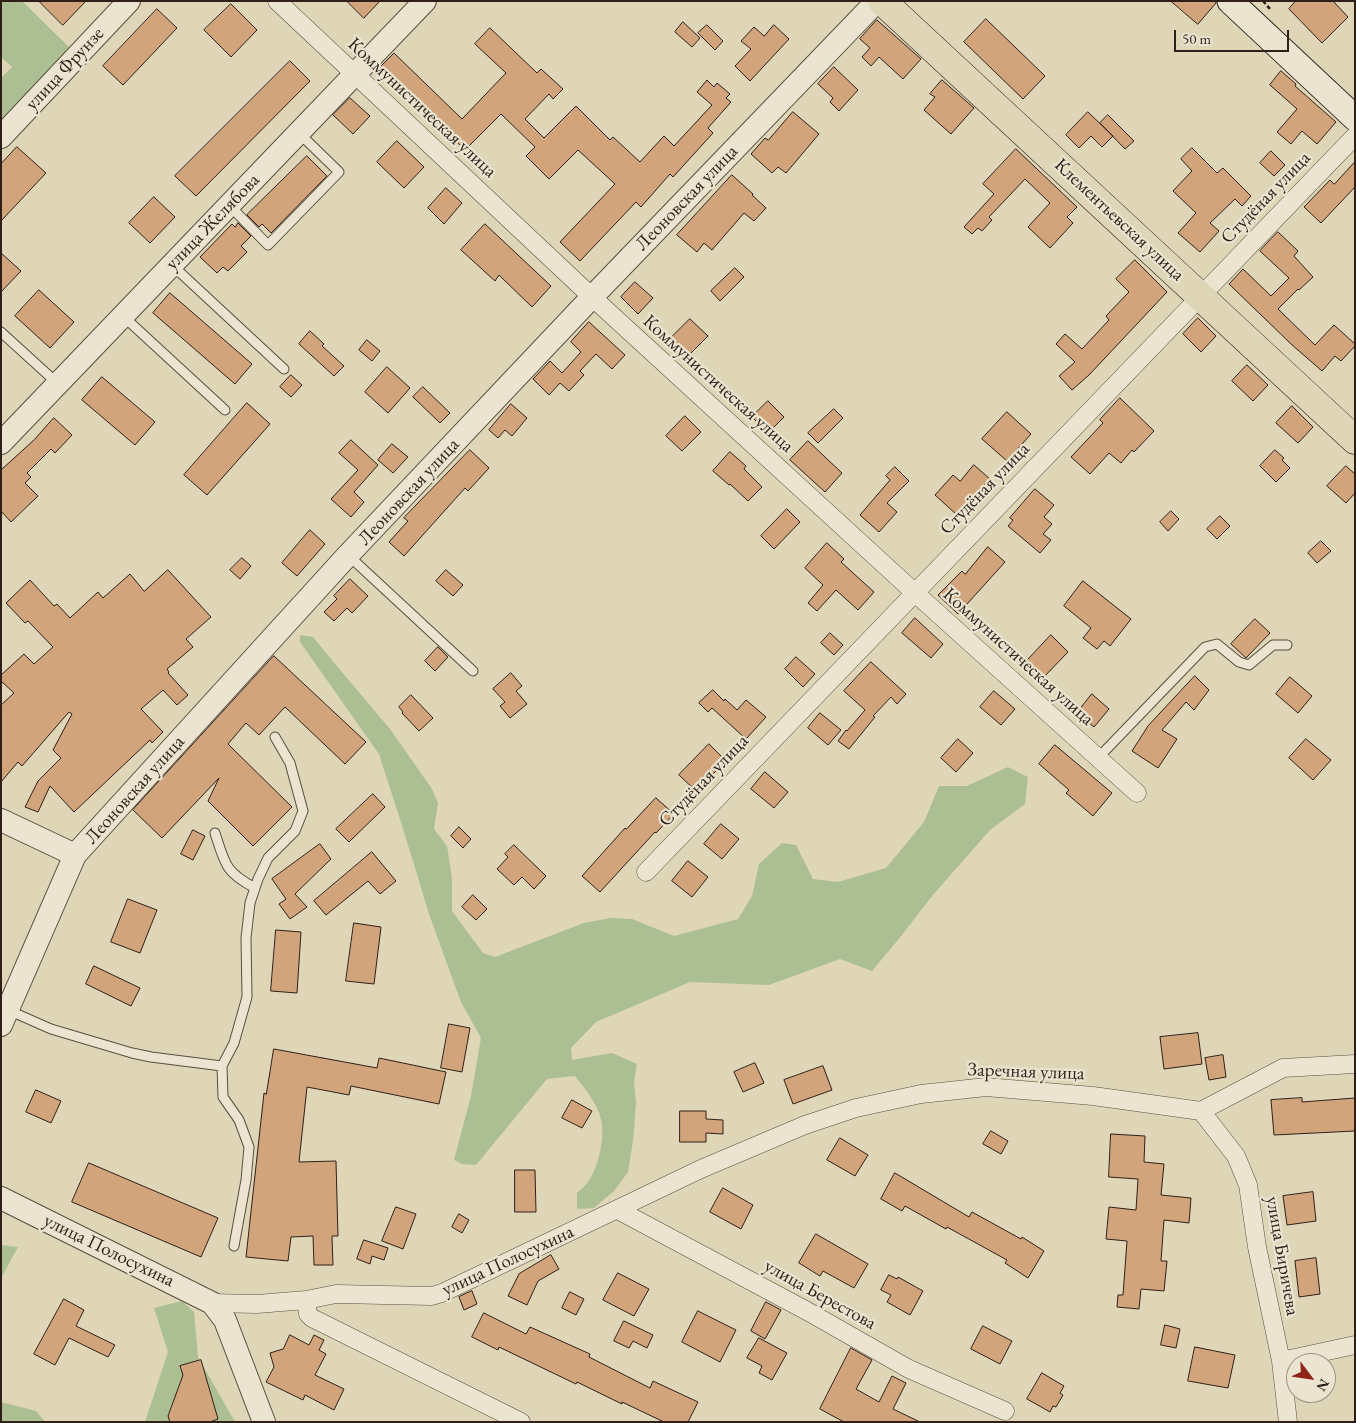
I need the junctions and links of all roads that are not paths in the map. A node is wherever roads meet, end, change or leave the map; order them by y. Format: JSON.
{"nodes":[{"id":1,"x":129,"y":1,"type":"edge"},
{"id":2,"x":277,"y":1,"type":"edge"},
{"id":3,"x":425,"y":1,"type":"edge"},
{"id":4,"x":877,"y":1,"type":"edge"},
{"id":5,"x":882,"y":1,"type":"edge"},
{"id":6,"x":1230,"y":1,"type":"edge"},
{"id":7,"x":355,"y":73,"type":"junction"},
{"id":8,"x":1355,"y":118,"type":"edge"},
{"id":9,"x":298,"y":133,"type":"junction"},
{"id":10,"x":1355,"y":136,"type":"edge"},
{"id":11,"x":1,"y":137,"type":"edge"},
{"id":12,"x":229,"y":205,"type":"junction"},
{"id":13,"x":172,"y":264,"type":"junction"},
{"id":14,"x":1201,"y":296,"type":"junction"},
{"id":15,"x":592,"y":297,"type":"junction"},
{"id":16,"x":123,"y":316,"type":"junction"},
{"id":17,"x":1,"y":332,"type":"edge"},
{"id":18,"x":284,"y":369,"type":"dead end"},
{"id":19,"x":58,"y":384,"type":"junction"},
{"id":20,"x":225,"y":410,"type":"dead end"},
{"id":21,"x":1355,"y":440,"type":"edge"},
{"id":22,"x":1,"y":442,"type":"edge"},
{"id":23,"x":348,"y":555,"type":"junction"},
{"id":24,"x":914,"y":592,"type":"junction"},
{"id":25,"x":1287,"y":645,"type":"dead end"},
{"id":26,"x":473,"y":671,"type":"dead end"},
{"id":27,"x":275,"y":737,"type":"dead end"},
{"id":28,"x":1098,"y":758,"type":"junction"},
{"id":29,"x":1136,"y":793,"type":"dead end"},
{"id":30,"x":1,"y":820,"type":"edge"},
{"id":31,"x":215,"y":833,"type":"dead end"},
{"id":32,"x":75,"y":855,"type":"junction"},
{"id":33,"x":646,"y":872,"type":"dead end"},
{"id":34,"x":255,"y":888,"type":"junction"},
{"id":35,"x":4,"y":1017,"type":"edge"},
{"id":36,"x":1355,"y":1064,"type":"edge"},
{"id":37,"x":222,"y":1066,"type":"junction"},
{"id":38,"x":1202,"y":1111,"type":"junction"},
{"id":39,"x":1,"y":1198,"type":"edge"},
{"id":40,"x":618,"y":1210,"type":"junction"},
{"id":41,"x":234,"y":1246,"type":"dead end"},
{"id":42,"x":306,"y":1300,"type":"junction"},
{"id":43,"x":212,"y":1303,"type":"junction"},
{"id":44,"x":1355,"y":1345,"type":"edge"},
{"id":45,"x":1281,"y":1361,"type":"junction"},
{"id":46,"x":1005,"y":1411,"type":"dead end"},
{"id":47,"x":264,"y":1422,"type":"edge"},
{"id":48,"x":521,"y":1422,"type":"edge"},
{"id":49,"x":1288,"y":1422,"type":"edge"}],
"edges":[{"from":1,"to":11,"type":"street","name":"улица Фрунзе"},
{"from":2,"to":7,"type":"street","name":"Коммунистическая улица"},
{"from":3,"to":7,"type":"street","name":"улица Желябова"},
{"from":4,"to":15,"type":"street","name":"Леоновская улица"},
{"from":5,"to":14,"type":"main road","name":"Клементьевская улица"},
{"from":6,"to":8,"type":"main road"},
{"from":7,"to":9,"type":"street","name":"улица Желябова"},
{"from":7,"to":15,"type":"street","name":"Коммунистическая улица"},
{"from":9,"to":12,"type":"street","name":"улица Желябова"},
{"from":9,"to":12,"type":"lane"},
{"from":10,"to":14,"type":"street","name":"Студёная улица"},
{"from":12,"to":13,"type":"street","name":"улица Желябова"},
{"from":13,"to":16,"type":"street","name":"улица Желябова"},
{"from":13,"to":18,"type":"lane"},
{"from":14,"to":21,"type":"main road","name":"Клементьевская улица"},
{"from":14,"to":24,"type":"street","name":"Студёная улица"},
{"from":15,"to":23,"type":"street","name":"Леоновская улица"},
{"from":15,"to":24,"type":"street","name":"Коммунистическая улица"},
{"from":16,"to":19,"type":"street","name":"улица Желябова"},
{"from":16,"to":20,"type":"lane"},
{"from":17,"to":19,"type":"lane"},
{"from":19,"to":22,"type":"street","name":"улица Желябова"},
{"from":23,"to":26,"type":"lane"},
{"from":23,"to":32,"type":"street","name":"Леоновская улица"},
{"from":24,"to":28,"type":"street","name":"Коммунистическая улица"},
{"from":24,"to":33,"type":"street","name":"Студёная улица"},
{"from":25,"to":28,"type":"lane"},
{"from":27,"to":34,"type":"lane"},
{"from":28,"to":29,"type":"street","name":"Коммунистическая улица"},
{"from":30,"to":32,"type":"street"},
{"from":31,"to":34,"type":"lane"},
{"from":32,"to":35,"type":"street","name":"Леоновская улица"},
{"from":34,"to":37,"type":"lane"},
{"from":35,"to":37,"type":"lane"},
{"from":36,"to":38,"type":"street"},
{"from":37,"to":41,"type":"lane"},
{"from":38,"to":40,"type":"street","name":"Заречная улица"},
{"from":38,"to":45,"type":"street","name":"улица Биричева"},
{"from":39,"to":43,"type":"street","name":"улица Полосухина"},
{"from":40,"to":42,"type":"street","name":"улица Полосухина"},
{"from":40,"to":46,"type":"street","name":"улица Берестова"},
{"from":42,"to":43,"type":"street","name":"улица Полосухина"},
{"from":42,"to":48,"type":"street"},
{"from":43,"to":47,"type":"street"},
{"from":44,"to":45,"type":"street"},
{"from":45,"to":49,"type":"street","name":"улица Биричева"}]}
